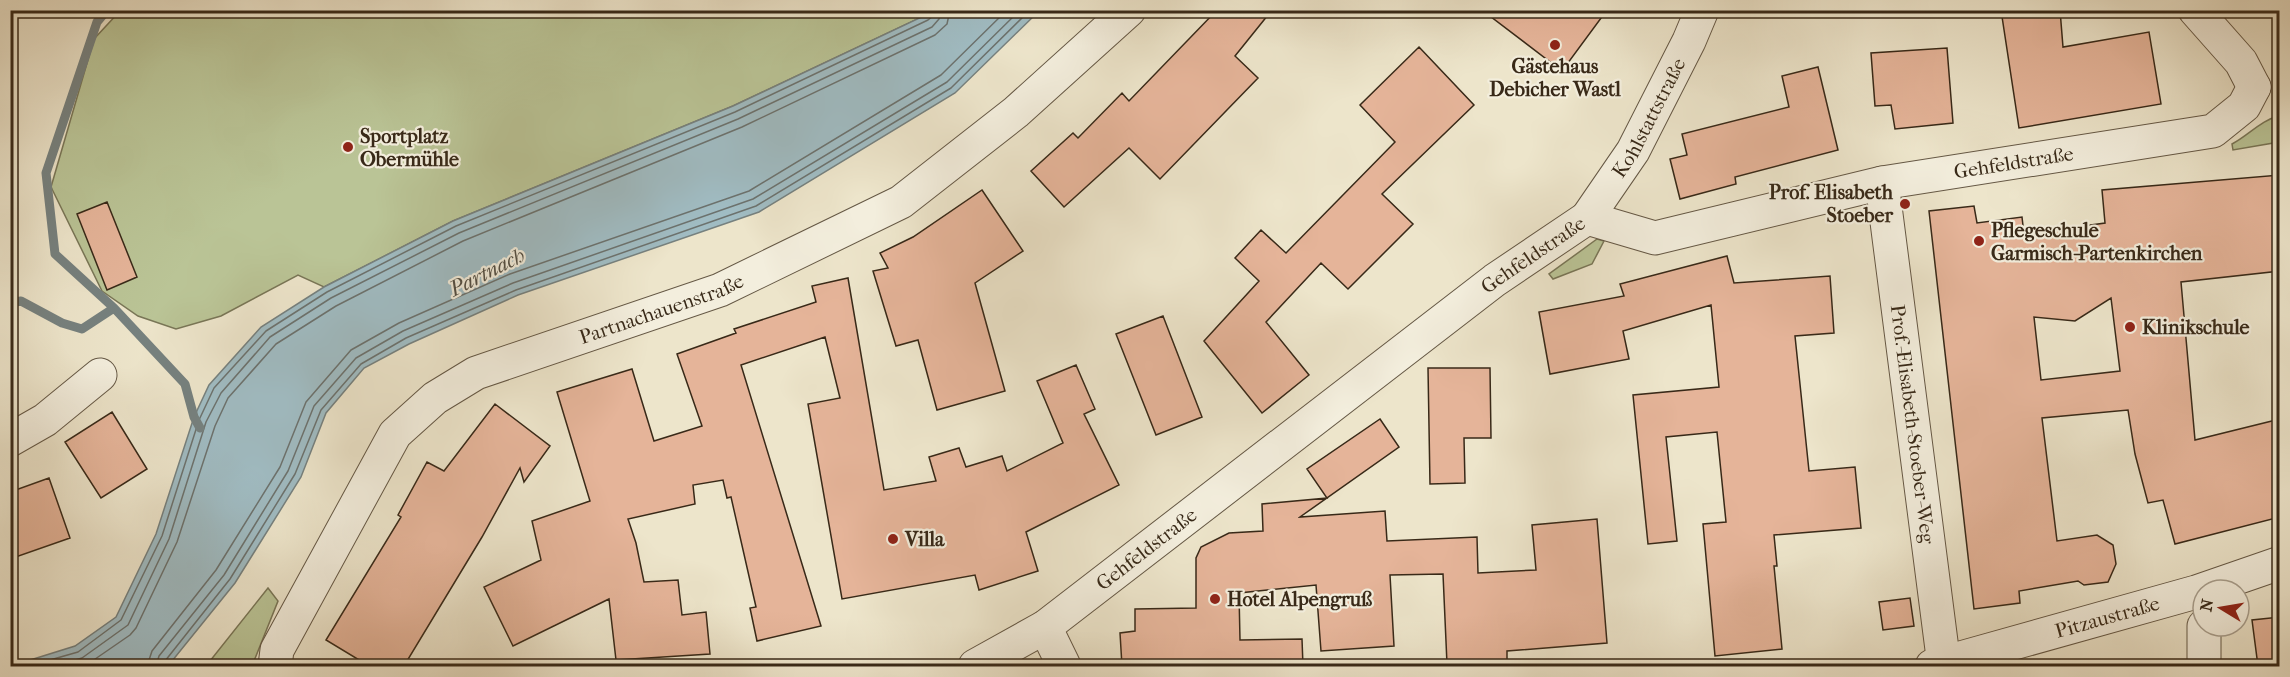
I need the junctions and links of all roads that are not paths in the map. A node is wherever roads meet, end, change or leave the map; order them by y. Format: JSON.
{"nodes":[{"id":1,"x":1129,"y":10,"type":"edge"},
{"id":2,"x":1702,"y":10,"type":"edge"},
{"id":3,"x":2195,"y":10,"type":"edge"},
{"id":4,"x":2267,"y":90,"type":"edge"},
{"id":5,"x":1881,"y":183,"type":"junction"},
{"id":6,"x":1587,"y":218,"type":"junction"},
{"id":7,"x":99,"y":375,"type":"dead end"},
{"id":8,"x":10,"y":440,"type":"edge"},
{"id":9,"x":2280,"y":563,"type":"edge"},
{"id":10,"x":2250,"y":578,"type":"edge"},
{"id":11,"x":2191,"y":605,"type":"edge"},
{"id":12,"x":1045,"y":627,"type":"junction"},
{"id":13,"x":2204,"y":638,"type":"edge"},
{"id":14,"x":275,"y":666,"type":"edge"},
{"id":15,"x":975,"y":666,"type":"edge"},
{"id":16,"x":1064,"y":666,"type":"edge"},
{"id":17,"x":1938,"y":666,"type":"edge"},
{"id":18,"x":2205,"y":666,"type":"edge"}],
"edges":[{"from":1,"to":14,"type":"street","name":"Partnachauenstraße"},
{"from":2,"to":6,"type":"street","name":"Kohlstattstraße"},
{"from":3,"to":4,"type":"street"},
{"from":4,"to":5,"type":"street","name":"Gehfeldstraße"},
{"from":5,"to":6,"type":"street","name":"Gehfeldstraße"},
{"from":5,"to":17,"type":"street","name":"Prof.-Elisabeth-Stoeber-Weg"},
{"from":6,"to":12,"type":"street","name":"Gehfeldstraße"},
{"from":7,"to":8,"type":"street"},
{"from":9,"to":10,"type":"street","name":"Pitzaustraße"},
{"from":11,"to":17,"type":"street","name":"Pitzaustraße"},
{"from":12,"to":15,"type":"street","name":"Gehfeldstraße"},
{"from":12,"to":16,"type":"street"},
{"from":13,"to":18,"type":"street"}]}
